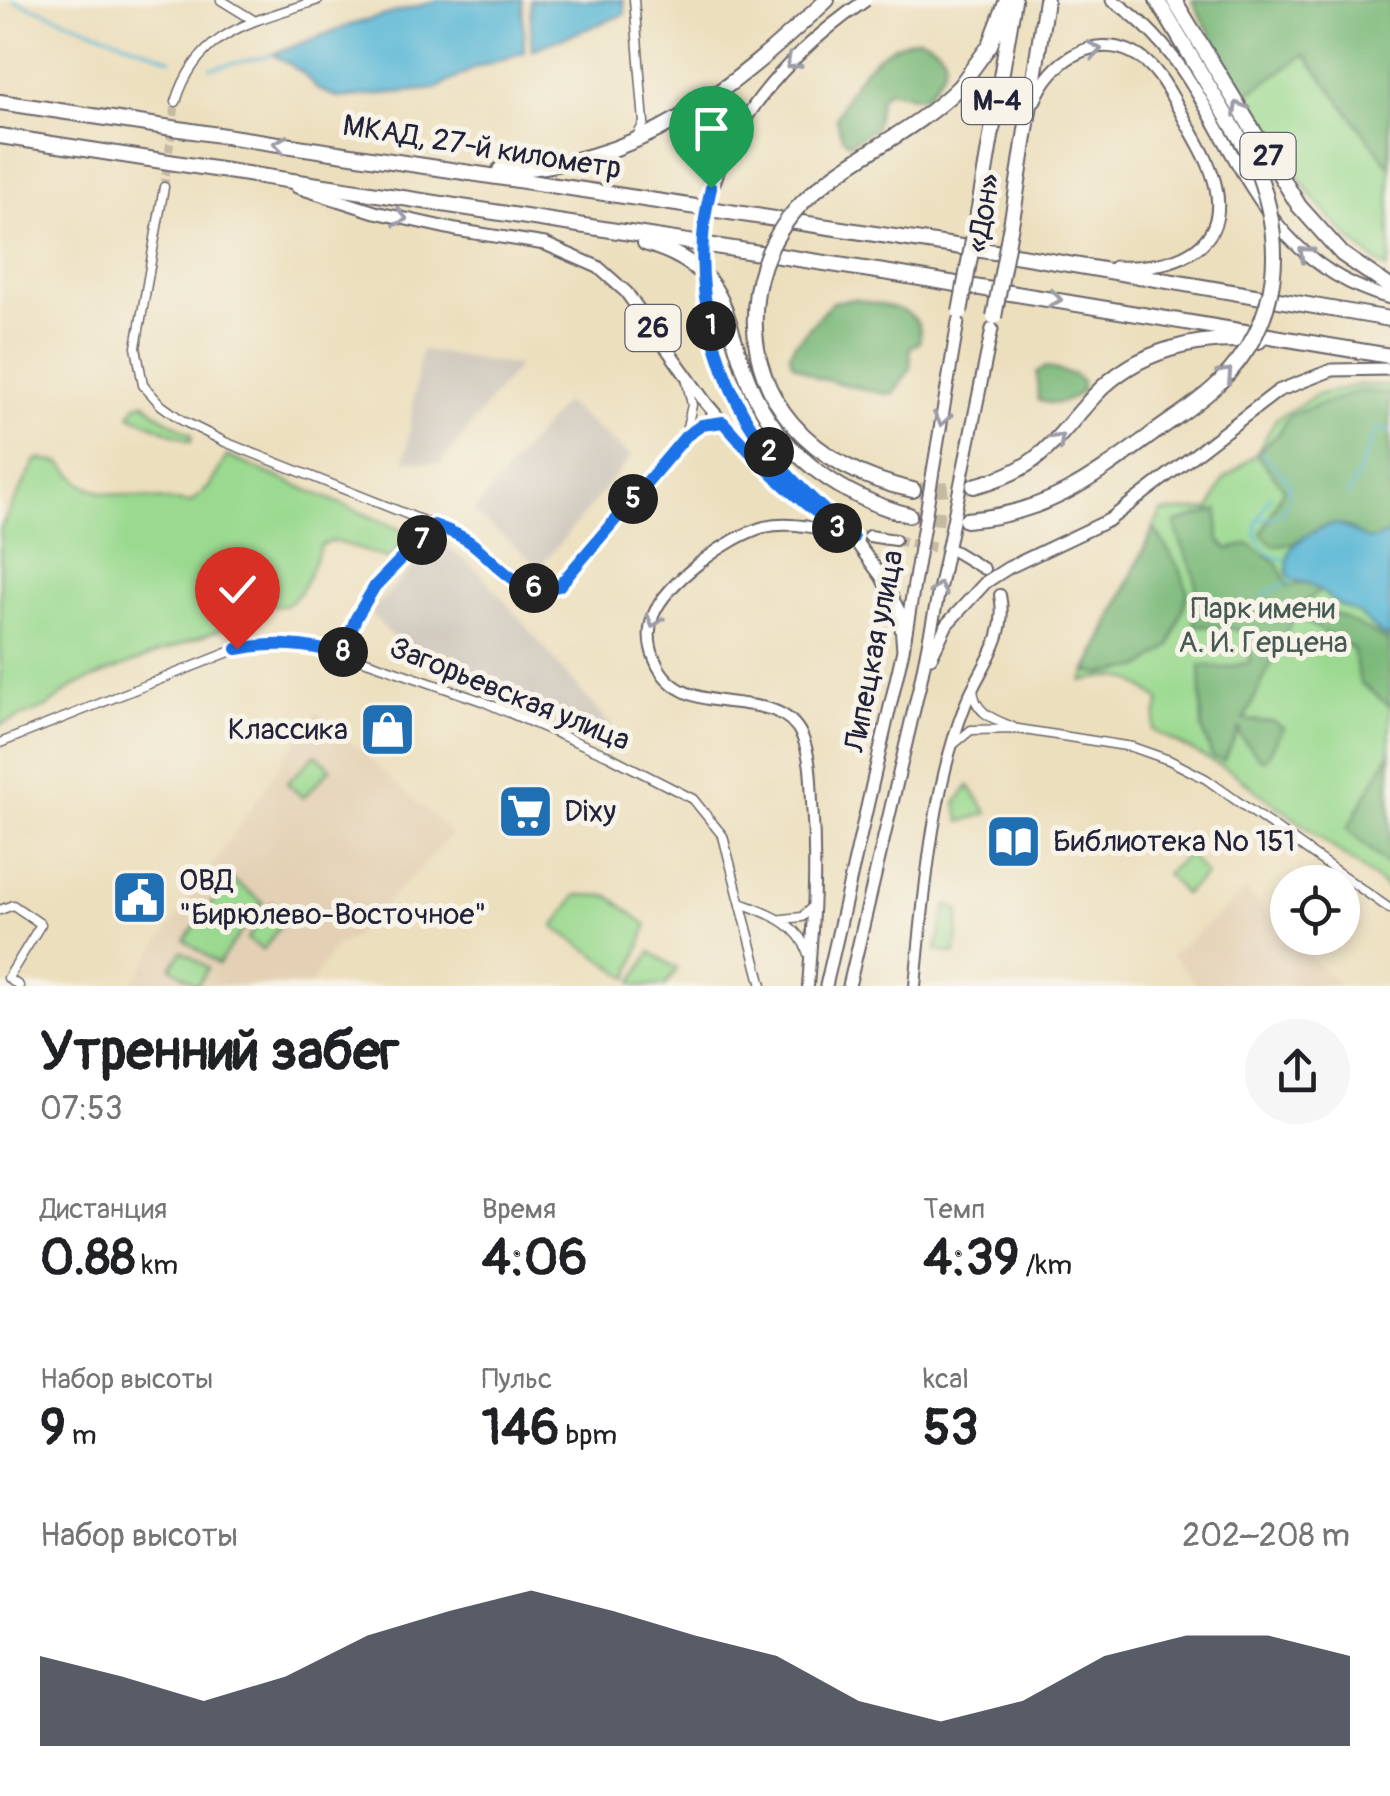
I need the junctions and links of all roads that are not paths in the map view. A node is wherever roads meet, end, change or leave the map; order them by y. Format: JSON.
{"nodes":[{"id":1,"x":220,"y":0,"type":"edge"},
{"id":2,"x":318,"y":0,"type":"edge"},
{"id":3,"x":634,"y":0,"type":"edge"},
{"id":4,"x":827,"y":0,"type":"edge"},
{"id":5,"x":866,"y":0,"type":"edge"},
{"id":6,"x":1011,"y":0,"type":"edge"},
{"id":7,"x":1046,"y":0,"type":"edge"},
{"id":8,"x":1112,"y":0,"type":"edge"},
{"id":9,"x":1157,"y":0,"type":"edge"},
{"id":10,"x":1174,"y":0,"type":"edge"},
{"id":11,"x":255,"y":22,"type":"junction"},
{"id":12,"x":178,"y":98,"type":"tunnel mouth"},
{"id":13,"x":0,"y":102,"type":"edge"},
{"id":14,"x":1030,"y":113,"type":"junction"},
{"id":15,"x":0,"y":136,"type":"edge"},
{"id":16,"x":631,"y":144,"type":"junction"},
{"id":17,"x":446,"y":169,"type":"junction"},
{"id":18,"x":274,"y":180,"type":"junction"},
{"id":19,"x":164,"y":186,"type":"tunnel mouth"},
{"id":20,"x":592,"y":228,"type":"junction"},
{"id":21,"x":1084,"y":266,"type":"junction"},
{"id":22,"x":1390,"y":286,"type":"edge"},
{"id":23,"x":1390,"y":298,"type":"edge"},
{"id":24,"x":959,"y":317,"type":"joint"},
{"id":25,"x":1390,"y":318,"type":"edge"},
{"id":26,"x":993,"y":323,"type":"joint"},
{"id":27,"x":1355,"y":349,"type":"junction"},
{"id":28,"x":1390,"y":356,"type":"edge"},
{"id":29,"x":1390,"y":369,"type":"edge"},
{"id":30,"x":685,"y":376,"type":"junction"},
{"id":31,"x":723,"y":422,"type":"junction"},
{"id":32,"x":686,"y":436,"type":"junction"},
{"id":33,"x":974,"y":486,"type":"tunnel mouth"},
{"id":34,"x":913,"y":490,"type":"tunnel mouth"},
{"id":35,"x":909,"y":515,"type":"tunnel mouth"},
{"id":36,"x":966,"y":520,"type":"tunnel mouth"},
{"id":37,"x":434,"y":525,"type":"junction"},
{"id":38,"x":817,"y":528,"type":"tunnel mouth"},
{"id":39,"x":869,"y":536,"type":"tunnel mouth"},
{"id":40,"x":853,"y":538,"type":"junction"},
{"id":41,"x":895,"y":540,"type":"tunnel mouth"},
{"id":42,"x":954,"y":551,"type":"tunnel mouth"},
{"id":43,"x":984,"y":570,"type":"dead end"},
{"id":44,"x":1000,"y":596,"type":"dead end"},
{"id":45,"x":903,"y":650,"type":"junction"},
{"id":46,"x":342,"y":654,"type":"junction"},
{"id":47,"x":920,"y":684,"type":"junction"},
{"id":48,"x":973,"y":687,"type":"junction"},
{"id":49,"x":1018,"y":729,"type":"junction"},
{"id":50,"x":0,"y":743,"type":"edge"},
{"id":51,"x":952,"y":746,"type":"junction"},
{"id":52,"x":816,"y":902,"type":"junction"},
{"id":53,"x":741,"y":903,"type":"junction"},
{"id":54,"x":1390,"y":909,"type":"edge"},
{"id":55,"x":0,"y":910,"type":"edge"},
{"id":56,"x":779,"y":918,"type":"junction"},
{"id":57,"x":919,"y":943,"type":"junction"},
{"id":58,"x":810,"y":963,"type":"junction"},
{"id":59,"x":19,"y":986,"type":"edge"},
{"id":60,"x":762,"y":986,"type":"edge"},
{"id":61,"x":808,"y":986,"type":"edge"},
{"id":62,"x":826,"y":986,"type":"edge"},
{"id":63,"x":849,"y":986,"type":"edge"},
{"id":64,"x":906,"y":986,"type":"edge"},
{"id":65,"x":915,"y":986,"type":"edge"}],
"edges":[{"from":1,"to":11,"type":"street"},
{"from":2,"to":11,"type":"street"},
{"from":3,"to":16,"type":"street"},
{"from":4,"to":16,"type":"highway"},
{"from":5,"to":40,"type":"main road","one_way":true,"bridge":true},
{"from":6,"to":24,"type":"highway","name":"«Дон»","number":"М-4","bridge":true},
{"from":6,"to":34,"type":"highway","bridge":true},
{"from":7,"to":14,"type":"highway","name":"«Дон»","number":"М-4"},
{"from":23,"to":8,"type":"main road","one_way":true},
{"from":36,"to":9,"type":"highway","number":"27","one_way":true,"bridge":true},
{"from":22,"to":10,"type":"highway","number":"27","one_way":true},
{"from":11,"to":12,"type":"street"},
{"from":17,"to":13,"type":"highway","name":"МКАД, 27-й километр","one_way":true},
{"from":14,"to":21,"type":"main road","one_way":true},
{"from":14,"to":26,"type":"highway","name":"«Дон»","number":"М-4","bridge":true},
{"from":15,"to":18,"type":"highway","name":"МКАД, 27-й километр"},
{"from":16,"to":17,"type":"highway"},
{"from":17,"to":21,"type":"highway","name":"МКАД, 27-й километр"},
{"from":18,"to":20,"type":"highway","name":"МКАД, 27-й километр"},
{"from":18,"to":30,"type":"main road","number":"26","one_way":true},
{"from":19,"to":37,"type":"street"},
{"from":20,"to":27,"type":"highway","name":"МКАД, 27-й километр","one_way":true},
{"from":20,"to":35,"type":"highway"},
{"from":21,"to":25,"type":"highway","name":"МКАД, 27-й километр"},
{"from":24,"to":45,"type":"main road","name":"Липецкая улица","one_way":true},
{"from":47,"to":26,"type":"main road","name":"Липецкая улица","one_way":true},
{"from":27,"to":28,"type":"highway"},
{"from":33,"to":27,"type":"highway","one_way":true},
{"from":29,"to":47,"type":"main road"},
{"from":30,"to":31,"type":"main road","number":"26"},
{"from":30,"to":32,"type":"street"},
{"from":31,"to":32,"type":"street"},
{"from":31,"to":40,"type":"main road","number":"26"},
{"from":32,"to":37,"type":"street"},
{"from":37,"to":46,"type":"street"},
{"from":38,"to":52,"type":"street","one_way":true},
{"from":39,"to":41,"type":"street"},
{"from":40,"to":45,"type":"main road","number":"26"},
{"from":42,"to":43,"type":"street"},
{"from":44,"to":48,"type":"street"},
{"from":45,"to":62,"type":"main road","name":"Липецкая улица"},
{"from":46,"to":50,"type":"street","name":"Загорьевская улица"},
{"from":46,"to":53,"type":"street","name":"Загорьевская улица"},
{"from":47,"to":63,"type":"main road","name":"Липецкая улица"},
{"from":48,"to":49,"type":"street"},
{"from":48,"to":51,"type":"street"},
{"from":49,"to":51,"type":"street"},
{"from":49,"to":54,"type":"street"},
{"from":51,"to":57,"type":"street"},
{"from":52,"to":56,"type":"street"},
{"from":52,"to":58,"type":"street"},
{"from":53,"to":56,"type":"street"},
{"from":53,"to":60,"type":"street","name":"Загорьевская улица"},
{"from":55,"to":59,"type":"street"},
{"from":56,"to":58,"type":"street"},
{"from":57,"to":64,"type":"street"},
{"from":57,"to":65,"type":"street"},
{"from":58,"to":61,"type":"street"}]}
